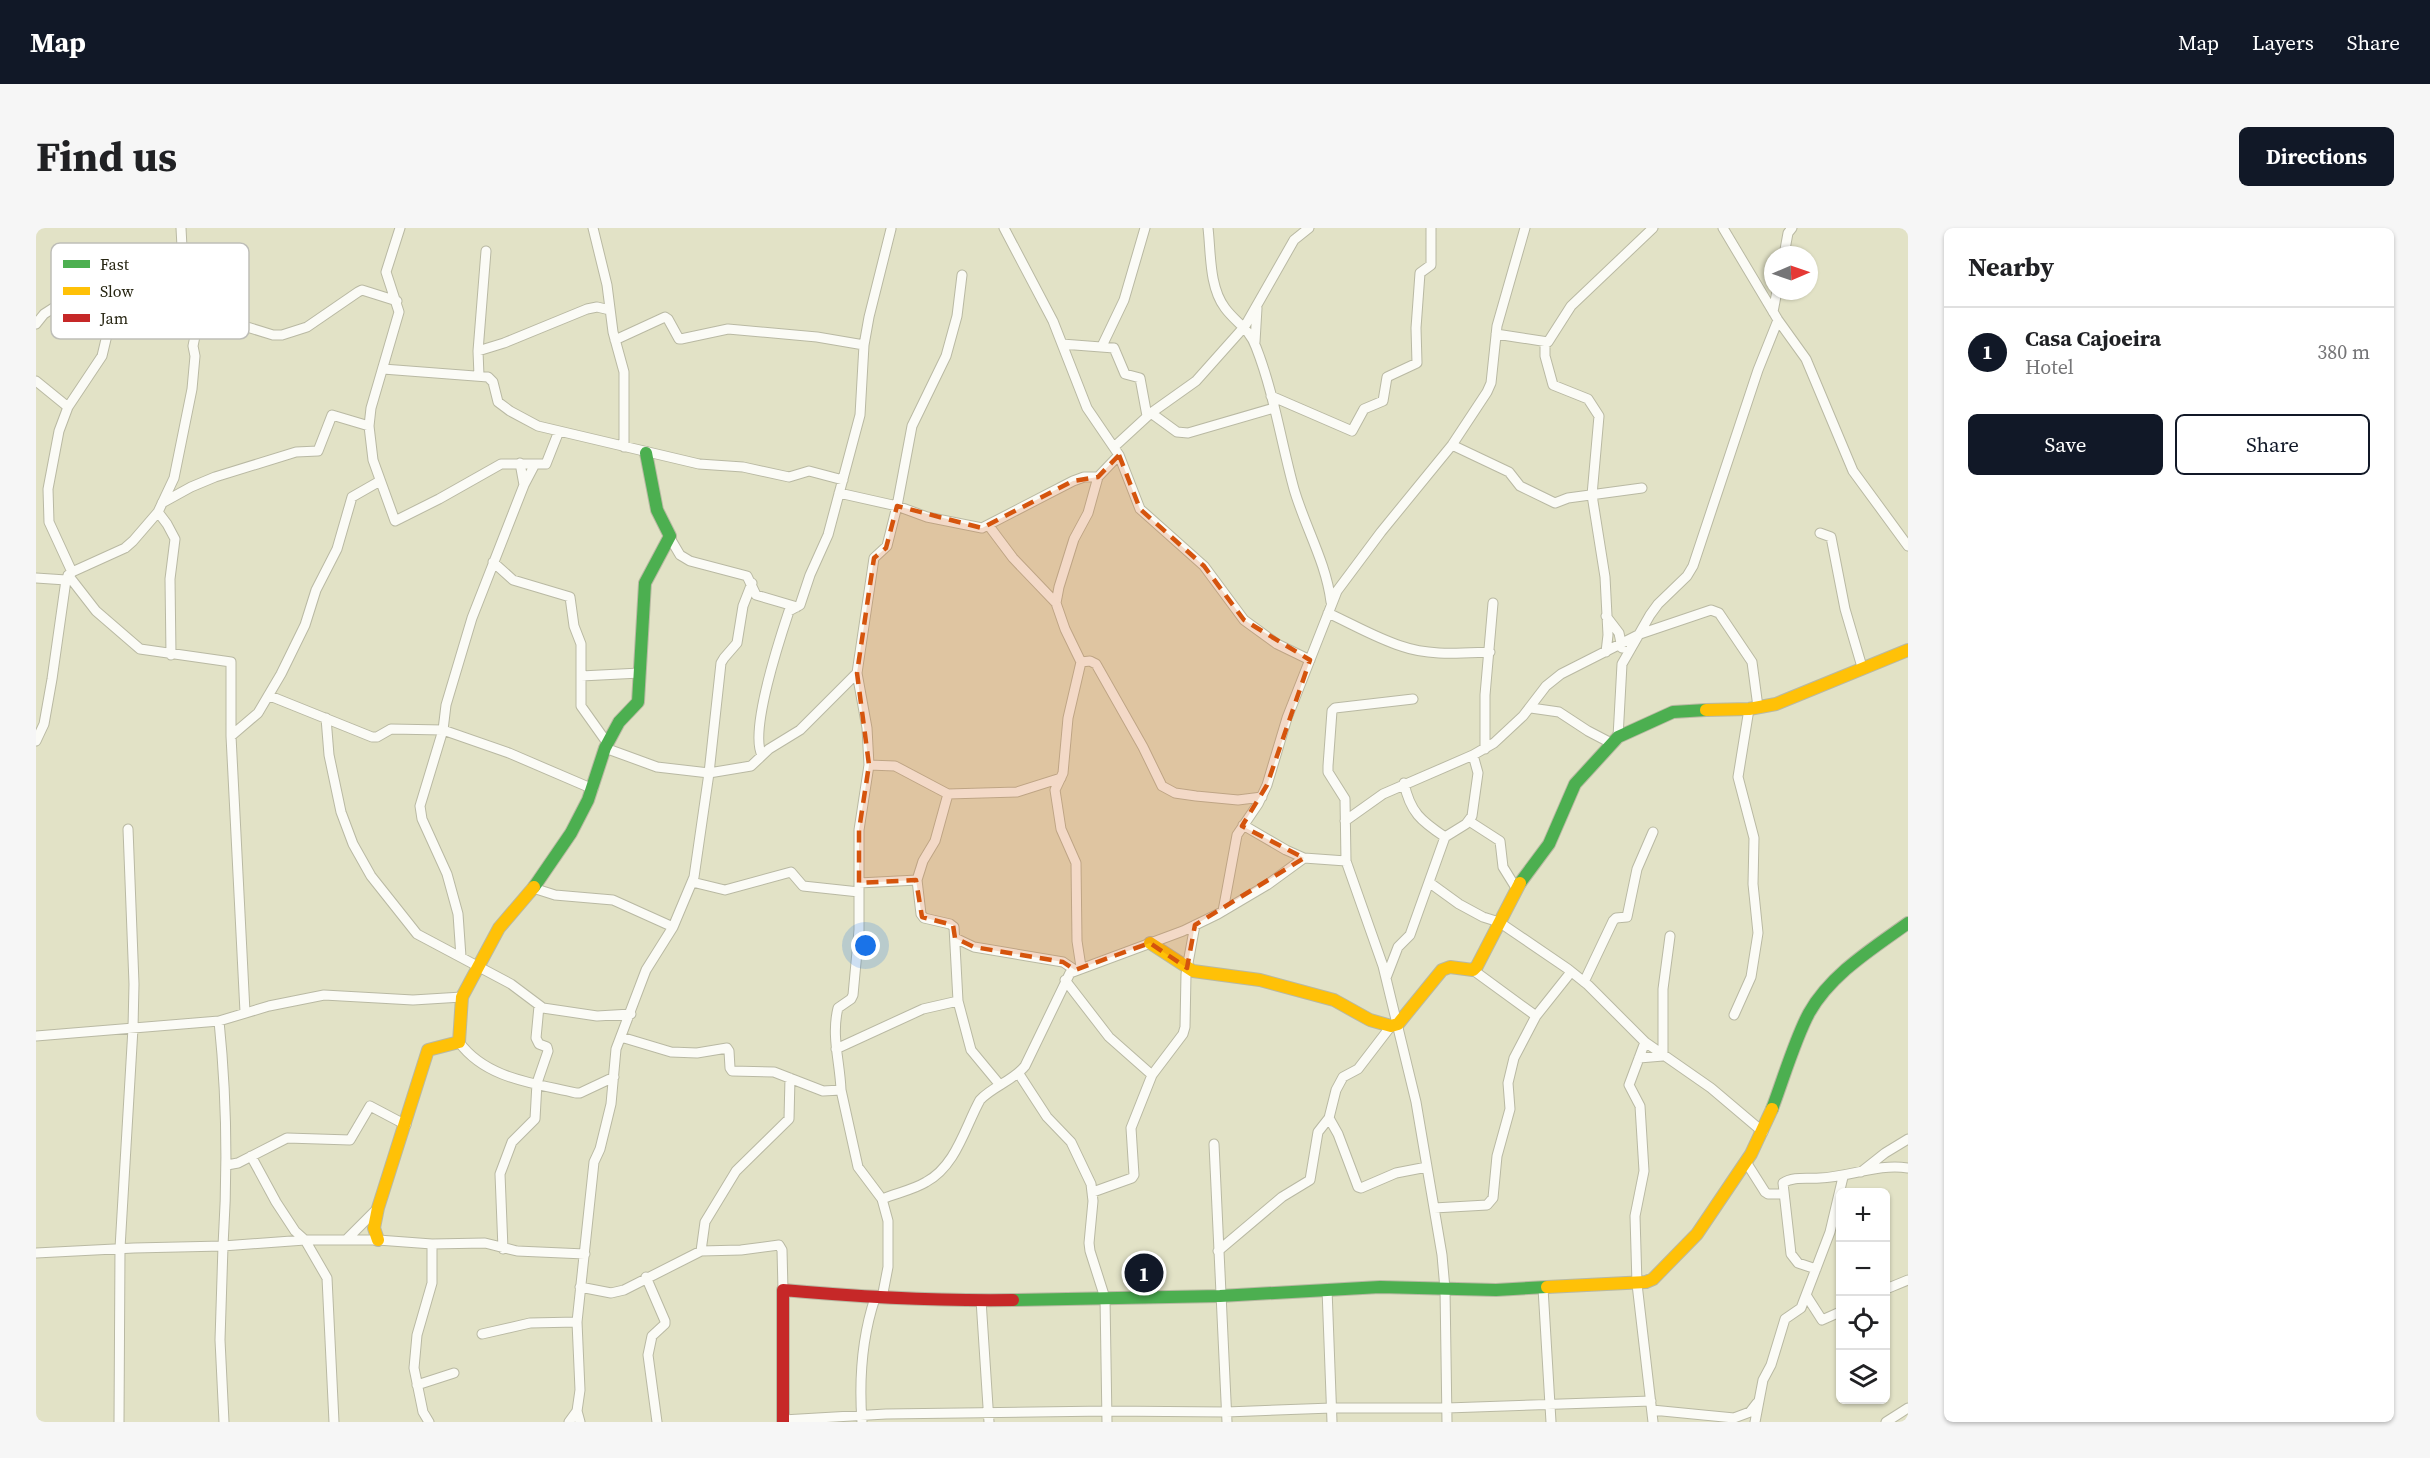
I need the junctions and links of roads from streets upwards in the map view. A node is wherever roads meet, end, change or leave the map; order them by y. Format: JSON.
{"nodes":[{"id":1,"x":181,"y":228,"type":"edge"},
{"id":2,"x":400,"y":228,"type":"edge"},
{"id":3,"x":593,"y":228,"type":"edge"},
{"id":4,"x":1004,"y":228,"type":"edge"},
{"id":5,"x":1145,"y":228,"type":"edge"},
{"id":6,"x":1208,"y":228,"type":"edge"},
{"id":7,"x":1309,"y":228,"type":"edge"},
{"id":8,"x":1431,"y":228,"type":"edge"},
{"id":9,"x":1525,"y":228,"type":"edge"},
{"id":10,"x":1653,"y":228,"type":"edge"},
{"id":11,"x":1723,"y":228,"type":"edge"},
{"id":12,"x":1792,"y":228,"type":"edge"},
{"id":13,"x":891,"y":229,"type":"edge"},
{"id":14,"x":182,"y":243,"type":"edge"},
{"id":15,"x":1786,"y":246,"type":"edge"},
{"id":16,"x":486,"y":251,"type":"dead end"},
{"id":17,"x":962,"y":275,"type":"dead end"},
{"id":18,"x":1776,"y":300,"type":"edge"},
{"id":19,"x":397,"y":301,"type":"junction"},
{"id":20,"x":1257,"y":306,"type":"junction"},
{"id":21,"x":51,"y":310,"type":"edge"},
{"id":22,"x":610,"y":310,"type":"junction"},
{"id":23,"x":1775,"y":316,"type":"junction"},
{"id":24,"x":36,"y":324,"type":"edge"},
{"id":25,"x":1245,"y":326,"type":"junction"},
{"id":26,"x":249,"y":328,"type":"edge"},
{"id":27,"x":1496,"y":334,"type":"junction"},
{"id":28,"x":106,"y":339,"type":"edge"},
{"id":29,"x":193,"y":339,"type":"edge"},
{"id":30,"x":615,"y":339,"type":"junction"},
{"id":31,"x":1545,"y":342,"type":"junction"},
{"id":32,"x":1062,"y":344,"type":"junction"},
{"id":33,"x":1255,"y":344,"type":"junction"},
{"id":34,"x":864,"y":345,"type":"junction"},
{"id":35,"x":1102,"y":346,"type":"junction"},
{"id":36,"x":478,"y":351,"type":"junction"},
{"id":37,"x":383,"y":369,"type":"junction"},
{"id":38,"x":479,"y":376,"type":"junction"},
{"id":39,"x":36,"y":381,"type":"edge"},
{"id":40,"x":1271,"y":396,"type":"junction"},
{"id":41,"x":68,"y":407,"type":"junction"},
{"id":42,"x":1274,"y":408,"type":"junction"},
{"id":43,"x":1149,"y":414,"type":"junction"},
{"id":44,"x":369,"y":426,"type":"junction"},
{"id":45,"x":559,"y":431,"type":"junction"},
{"id":46,"x":1452,"y":445,"type":"junction"},
{"id":47,"x":624,"y":447,"type":"junction"},
{"id":48,"x":1117,"y":451,"type":"junction"},
{"id":49,"x":646,"y":453,"type":"junction"},
{"id":50,"x":520,"y":464,"type":"junction"},
{"id":51,"x":535,"y":464,"type":"junction"},
{"id":52,"x":1098,"y":477,"type":"junction"},
{"id":53,"x":843,"y":480,"type":"junction"},
{"id":54,"x":380,"y":481,"type":"junction"},
{"id":55,"x":524,"y":485,"type":"junction"},
{"id":56,"x":1642,"y":488,"type":"dead end"},
{"id":57,"x":839,"y":493,"type":"junction"},
{"id":58,"x":1592,"y":495,"type":"junction"},
{"id":59,"x":897,"y":506,"type":"junction"},
{"id":60,"x":160,"y":507,"type":"junction"},
{"id":61,"x":989,"y":526,"type":"junction"},
{"id":62,"x":1820,"y":533,"type":"dead end"},
{"id":63,"x":670,"y":538,"type":"junction"},
{"id":64,"x":1908,"y":546,"type":"edge"},
{"id":65,"x":493,"y":562,"type":"junction"},
{"id":66,"x":69,"y":576,"type":"junction"},
{"id":67,"x":36,"y":579,"type":"edge"},
{"id":68,"x":752,"y":583,"type":"junction"},
{"id":69,"x":1056,"y":603,"type":"junction"},
{"id":70,"x":1493,"y":603,"type":"dead end"},
{"id":71,"x":797,"y":608,"type":"junction"},
{"id":72,"x":1330,"y":609,"type":"junction"},
{"id":73,"x":1606,"y":616,"type":"junction"},
{"id":74,"x":1641,"y":634,"type":"junction"},
{"id":75,"x":1622,"y":644,"type":"junction"},
{"id":76,"x":1908,"y":650,"type":"edge"},
{"id":77,"x":1490,"y":652,"type":"junction"},
{"id":78,"x":1606,"y":652,"type":"junction"},
{"id":79,"x":171,"y":655,"type":"junction"},
{"id":80,"x":1310,"y":660,"type":"junction"},
{"id":81,"x":1081,"y":662,"type":"junction"},
{"id":82,"x":1622,"y":664,"type":"junction"},
{"id":83,"x":1862,"y":667,"type":"junction"},
{"id":84,"x":640,"y":673,"type":"junction"},
{"id":85,"x":858,"y":674,"type":"junction"},
{"id":86,"x":581,"y":676,"type":"junction"},
{"id":87,"x":848,"y":685,"type":"junction"},
{"id":88,"x":860,"y":685,"type":"junction"},
{"id":89,"x":270,"y":696,"type":"junction"},
{"id":90,"x":1413,"y":699,"type":"dead end"},
{"id":91,"x":1531,"y":708,"type":"junction"},
{"id":92,"x":1753,"y":708,"type":"junction"},
{"id":93,"x":326,"y":718,"type":"junction"},
{"id":94,"x":443,"y":730,"type":"junction"},
{"id":95,"x":231,"y":736,"type":"junction"},
{"id":96,"x":1615,"y":740,"type":"junction"},
{"id":97,"x":36,"y":741,"type":"edge"},
{"id":98,"x":607,"y":746,"type":"junction"},
{"id":99,"x":1485,"y":749,"type":"junction"},
{"id":100,"x":762,"y":755,"type":"junction"},
{"id":101,"x":1473,"y":755,"type":"junction"},
{"id":102,"x":869,"y":765,"type":"junction"},
{"id":103,"x":709,"y":773,"type":"junction"},
{"id":104,"x":1062,"y":778,"type":"junction"},
{"id":105,"x":1404,"y":783,"type":"junction"},
{"id":106,"x":593,"y":789,"type":"junction"},
{"id":107,"x":948,"y":794,"type":"junction"},
{"id":108,"x":1262,"y":797,"type":"junction"},
{"id":109,"x":1345,"y":821,"type":"junction"},
{"id":110,"x":1469,"y":821,"type":"junction"},
{"id":111,"x":1242,"y":825,"type":"junction"},
{"id":112,"x":128,"y":829,"type":"dead end"},
{"id":113,"x":1653,"y":832,"type":"dead end"},
{"id":114,"x":1445,"y":837,"type":"junction"},
{"id":115,"x":1304,"y":858,"type":"junction"},
{"id":116,"x":1346,"y":861,"type":"junction"},
{"id":117,"x":917,"y":880,"type":"junction"},
{"id":118,"x":692,"y":882,"type":"junction"},
{"id":119,"x":1430,"y":883,"type":"junction"},
{"id":120,"x":859,"y":887,"type":"junction"},
{"id":121,"x":533,"y":888,"type":"junction"},
{"id":122,"x":1516,"y":888,"type":"junction"},
{"id":123,"x":1223,"y":911,"type":"junction"},
{"id":124,"x":1499,"y":922,"type":"junction"},
{"id":125,"x":1908,"y":922,"type":"edge"},
{"id":126,"x":1195,"y":925,"type":"junction"},
{"id":127,"x":673,"y":927,"type":"junction"},
{"id":128,"x":1670,"y":936,"type":"dead end"},
{"id":129,"x":955,"y":938,"type":"junction"},
{"id":130,"x":1150,"y":943,"type":"junction"},
{"id":131,"x":461,"y":957,"type":"junction"},
{"id":132,"x":480,"y":968,"type":"junction"},
{"id":133,"x":1078,"y":968,"type":"junction"},
{"id":134,"x":1187,"y":968,"type":"junction"},
{"id":135,"x":1473,"y":970,"type":"junction"},
{"id":136,"x":1571,"y":972,"type":"junction"},
{"id":137,"x":1386,"y":978,"type":"junction"},
{"id":138,"x":1065,"y":980,"type":"junction"},
{"id":139,"x":1584,"y":982,"type":"junction"},
{"id":140,"x":462,"y":997,"type":"junction"},
{"id":141,"x":958,"y":1001,"type":"junction"},
{"id":142,"x":539,"y":1006,"type":"junction"},
{"id":143,"x":245,"y":1012,"type":"junction"},
{"id":144,"x":631,"y":1014,"type":"junction"},
{"id":145,"x":1734,"y":1015,"type":"dead end"},
{"id":146,"x":1536,"y":1016,"type":"junction"},
{"id":147,"x":219,"y":1021,"type":"junction"},
{"id":148,"x":1394,"y":1025,"type":"junction"},
{"id":149,"x":133,"y":1028,"type":"junction"},
{"id":150,"x":36,"y":1036,"type":"edge"},
{"id":151,"x":621,"y":1037,"type":"junction"},
{"id":152,"x":459,"y":1042,"type":"junction"},
{"id":153,"x":1645,"y":1042,"type":"junction"},
{"id":154,"x":836,"y":1049,"type":"junction"},
{"id":155,"x":1663,"y":1056,"type":"junction"},
{"id":156,"x":1639,"y":1059,"type":"junction"},
{"id":157,"x":1019,"y":1074,"type":"junction"},
{"id":158,"x":1152,"y":1075,"type":"junction"},
{"id":159,"x":614,"y":1077,"type":"junction"},
{"id":160,"x":790,"y":1078,"type":"junction"},
{"id":161,"x":537,"y":1083,"type":"junction"},
{"id":162,"x":1000,"y":1085,"type":"junction"},
{"id":163,"x":841,"y":1090,"type":"junction"},
{"id":164,"x":1329,"y":1118,"type":"junction"},
{"id":165,"x":406,"y":1125,"type":"junction"},
{"id":166,"x":1763,"y":1132,"type":"junction"},
{"id":167,"x":1908,"y":1139,"type":"edge"},
{"id":168,"x":1214,"y":1144,"type":"dead end"},
{"id":169,"x":251,"y":1156,"type":"junction"},
{"id":170,"x":1746,"y":1162,"type":"junction"},
{"id":171,"x":227,"y":1165,"type":"junction"},
{"id":172,"x":1427,"y":1167,"type":"junction"},
{"id":173,"x":1908,"y":1168,"type":"edge"},
{"id":174,"x":1859,"y":1173,"type":"junction"},
{"id":175,"x":1843,"y":1177,"type":"junction"},
{"id":176,"x":1093,"y":1192,"type":"junction"},
{"id":177,"x":1783,"y":1194,"type":"junction"},
{"id":178,"x":882,"y":1199,"type":"junction"},
{"id":179,"x":378,"y":1208,"type":"junction"},
{"id":180,"x":1434,"y":1208,"type":"junction"},
{"id":181,"x":305,"y":1240,"type":"junction"},
{"id":182,"x":346,"y":1240,"type":"junction"},
{"id":183,"x":378,"y":1240,"type":"junction"},
{"id":184,"x":432,"y":1244,"type":"junction"},
{"id":185,"x":223,"y":1246,"type":"junction"},
{"id":186,"x":120,"y":1248,"type":"junction"},
{"id":187,"x":502,"y":1249,"type":"junction"},
{"id":188,"x":701,"y":1251,"type":"junction"},
{"id":189,"x":1218,"y":1251,"type":"junction"},
{"id":190,"x":36,"y":1253,"type":"edge"},
{"id":191,"x":585,"y":1254,"type":"junction"},
{"id":192,"x":1816,"y":1269,"type":"junction"},
{"id":193,"x":646,"y":1277,"type":"junction"},
{"id":194,"x":1908,"y":1280,"type":"edge"},
{"id":195,"x":1637,"y":1284,"type":"junction"},
{"id":196,"x":580,"y":1287,"type":"junction"},
{"id":197,"x":1890,"y":1287,"type":"edge"},
{"id":198,"x":1543,"y":1288,"type":"junction"},
{"id":199,"x":1327,"y":1289,"type":"junction"},
{"id":200,"x":1445,"y":1289,"type":"junction"},
{"id":201,"x":783,"y":1290,"type":"junction"},
{"id":202,"x":1806,"y":1295,"type":"junction"},
{"id":203,"x":1220,"y":1296,"type":"junction"},
{"id":204,"x":879,"y":1298,"type":"junction"},
{"id":205,"x":1105,"y":1298,"type":"junction"},
{"id":206,"x":981,"y":1300,"type":"junction"},
{"id":207,"x":1836,"y":1315,"type":"edge"},
{"id":208,"x":577,"y":1322,"type":"junction"},
{"id":209,"x":482,"y":1334,"type":"dead end"},
{"id":210,"x":454,"y":1373,"type":"dead end"},
{"id":211,"x":417,"y":1385,"type":"junction"},
{"id":212,"x":1757,"y":1403,"type":"junction"},
{"id":213,"x":1550,"y":1405,"type":"junction"},
{"id":214,"x":1651,"y":1406,"type":"junction"},
{"id":215,"x":1332,"y":1408,"type":"junction"},
{"id":216,"x":1447,"y":1408,"type":"junction"},
{"id":217,"x":1908,"y":1408,"type":"edge"},
{"id":218,"x":1107,"y":1411,"type":"junction"},
{"id":219,"x":577,"y":1412,"type":"junction"},
{"id":220,"x":988,"y":1417,"type":"edge"},
{"id":221,"x":1226,"y":1417,"type":"edge"},
{"id":222,"x":862,"y":1419,"type":"edge"},
{"id":223,"x":1737,"y":1420,"type":"edge"},
{"id":224,"x":783,"y":1421,"type":"edge"},
{"id":225,"x":119,"y":1422,"type":"edge"},
{"id":226,"x":224,"y":1422,"type":"edge"},
{"id":227,"x":334,"y":1422,"type":"edge"},
{"id":228,"x":429,"y":1422,"type":"edge"},
{"id":229,"x":568,"y":1422,"type":"edge"},
{"id":230,"x":579,"y":1422,"type":"edge"},
{"id":231,"x":657,"y":1422,"type":"edge"},
{"id":232,"x":1107,"y":1422,"type":"edge"},
{"id":233,"x":1332,"y":1422,"type":"edge"},
{"id":234,"x":1447,"y":1422,"type":"edge"},
{"id":235,"x":1551,"y":1422,"type":"edge"},
{"id":236,"x":1653,"y":1422,"type":"edge"},
{"id":237,"x":1755,"y":1422,"type":"edge"},
{"id":238,"x":1886,"y":1422,"type":"edge"}],
"edges":[{"from":1,"to":14,"type":"street"},
{"from":2,"to":19,"type":"street"},
{"from":3,"to":22,"type":"street"},
{"from":4,"to":32,"type":"street"},
{"from":5,"to":35,"type":"street"},
{"from":6,"to":25,"type":"street"},
{"from":7,"to":20,"type":"street"},
{"from":8,"to":40,"type":"street"},
{"from":9,"to":27,"type":"street"},
{"from":10,"to":31,"type":"street"},
{"from":11,"to":23,"type":"street"},
{"from":12,"to":15,"type":"street"},
{"from":13,"to":34,"type":"street"},
{"from":16,"to":36,"type":"street"},
{"from":17,"to":59,"type":"street"},
{"from":18,"to":23,"type":"street"},
{"from":19,"to":26,"type":"street"},
{"from":19,"to":37,"type":"street"},
{"from":20,"to":25,"type":"street"},
{"from":20,"to":33,"type":"street"},
{"from":21,"to":24,"type":"street"},
{"from":22,"to":30,"type":"street"},
{"from":22,"to":36,"type":"street"},
{"from":23,"to":64,"type":"street"},
{"from":23,"to":74,"type":"street"},
{"from":25,"to":33,"type":"street"},
{"from":25,"to":43,"type":"street"},
{"from":27,"to":31,"type":"street"},
{"from":27,"to":46,"type":"street"},
{"from":28,"to":41,"type":"street"},
{"from":29,"to":60,"type":"street"},
{"from":30,"to":34,"type":"street"},
{"from":30,"to":47,"type":"street"},
{"from":31,"to":58,"type":"street"},
{"from":32,"to":35,"type":"street"},
{"from":32,"to":48,"type":"street"},
{"from":33,"to":40,"type":"street"},
{"from":34,"to":53,"type":"street"},
{"from":35,"to":43,"type":"street"},
{"from":36,"to":38,"type":"street"},
{"from":37,"to":38,"type":"street"},
{"from":37,"to":44,"type":"street"},
{"from":38,"to":45,"type":"street"},
{"from":39,"to":41,"type":"street"},
{"from":40,"to":42,"type":"street"},
{"from":41,"to":66,"type":"street"},
{"from":42,"to":43,"type":"street"},
{"from":42,"to":72,"type":"street"},
{"from":43,"to":48,"type":"street"},
{"from":44,"to":54,"type":"street"},
{"from":44,"to":60,"type":"street"},
{"from":45,"to":47,"type":"street"},
{"from":45,"to":51,"type":"street"},
{"from":46,"to":58,"type":"street"},
{"from":46,"to":72,"type":"street"},
{"from":47,"to":49,"type":"street"},
{"from":48,"to":52,"type":"street"},
{"from":48,"to":80,"type":"street"},
{"from":49,"to":53,"type":"street"},
{"from":49,"to":63,"type":"street"},
{"from":50,"to":51,"type":"street"},
{"from":50,"to":54,"type":"street"},
{"from":50,"to":55,"type":"street"},
{"from":51,"to":55,"type":"street"},
{"from":52,"to":61,"type":"street"},
{"from":52,"to":69,"type":"street"},
{"from":53,"to":57,"type":"street"},
{"from":54,"to":89,"type":"street"},
{"from":55,"to":65,"type":"street"},
{"from":56,"to":58,"type":"street"},
{"from":57,"to":59,"type":"street"},
{"from":57,"to":71,"type":"street"},
{"from":58,"to":73,"type":"street"},
{"from":59,"to":61,"type":"street"},
{"from":59,"to":85,"type":"street"},
{"from":60,"to":66,"type":"street"},
{"from":60,"to":79,"type":"street"},
{"from":61,"to":69,"type":"street"},
{"from":62,"to":83,"type":"street"},
{"from":63,"to":68,"type":"street"},
{"from":63,"to":84,"type":"street"},
{"from":65,"to":86,"type":"street"},
{"from":65,"to":94,"type":"street"},
{"from":66,"to":67,"type":"street"},
{"from":66,"to":79,"type":"street"},
{"from":66,"to":97,"type":"street"},
{"from":68,"to":71,"type":"street"},
{"from":68,"to":103,"type":"street"},
{"from":69,"to":81,"type":"street"},
{"from":70,"to":77,"type":"street"},
{"from":71,"to":100,"type":"street"},
{"from":72,"to":77,"type":"street"},
{"from":72,"to":80,"type":"street"},
{"from":73,"to":75,"type":"street"},
{"from":73,"to":78,"type":"street"},
{"from":74,"to":75,"type":"street"},
{"from":74,"to":82,"type":"street"},
{"from":74,"to":92,"type":"street"},
{"from":75,"to":78,"type":"street"},
{"from":75,"to":82,"type":"street"},
{"from":76,"to":83,"type":"street"},
{"from":77,"to":99,"type":"street"},
{"from":78,"to":91,"type":"street"},
{"from":79,"to":95,"type":"street"},
{"from":80,"to":108,"type":"street"},
{"from":81,"to":104,"type":"street"},
{"from":81,"to":108,"type":"street"},
{"from":82,"to":96,"type":"street"},
{"from":83,"to":92,"type":"street"},
{"from":84,"to":86,"type":"street"},
{"from":84,"to":98,"type":"street"},
{"from":85,"to":87,"type":"street"},
{"from":85,"to":88,"type":"street"},
{"from":86,"to":98,"type":"street"},
{"from":87,"to":88,"type":"street"},
{"from":87,"to":100,"type":"street"},
{"from":88,"to":102,"type":"street"},
{"from":89,"to":93,"type":"street"},
{"from":89,"to":95,"type":"street"},
{"from":90,"to":109,"type":"street"},
{"from":91,"to":96,"type":"street"},
{"from":91,"to":99,"type":"street"},
{"from":92,"to":96,"type":"street"},
{"from":92,"to":145,"type":"street"},
{"from":93,"to":94,"type":"street"},
{"from":93,"to":131,"type":"street"},
{"from":94,"to":106,"type":"street"},
{"from":94,"to":131,"type":"street"},
{"from":95,"to":143,"type":"street"},
{"from":96,"to":122,"type":"street"},
{"from":98,"to":103,"type":"street"},
{"from":98,"to":106,"type":"street"},
{"from":99,"to":101,"type":"street"},
{"from":100,"to":103,"type":"street"},
{"from":101,"to":105,"type":"street"},
{"from":101,"to":110,"type":"street"},
{"from":102,"to":107,"type":"street"},
{"from":102,"to":120,"type":"street"},
{"from":103,"to":118,"type":"street"},
{"from":104,"to":107,"type":"street"},
{"from":104,"to":133,"type":"street"},
{"from":105,"to":109,"type":"street"},
{"from":105,"to":114,"type":"street"},
{"from":106,"to":121,"type":"street"},
{"from":107,"to":117,"type":"street"},
{"from":108,"to":111,"type":"street"},
{"from":109,"to":116,"type":"street"},
{"from":110,"to":114,"type":"street"},
{"from":110,"to":122,"type":"street"},
{"from":111,"to":115,"type":"street"},
{"from":111,"to":123,"type":"street"},
{"from":112,"to":149,"type":"street"},
{"from":113,"to":139,"type":"street"},
{"from":114,"to":119,"type":"street"},
{"from":115,"to":116,"type":"street"},
{"from":115,"to":123,"type":"street"},
{"from":116,"to":137,"type":"street"},
{"from":117,"to":120,"type":"street"},
{"from":117,"to":129,"type":"street"},
{"from":118,"to":120,"type":"street"},
{"from":118,"to":127,"type":"street"},
{"from":119,"to":124,"type":"street"},
{"from":119,"to":137,"type":"street"},
{"from":120,"to":154,"type":"street"},
{"from":121,"to":127,"type":"street"},
{"from":121,"to":132,"type":"street"},
{"from":122,"to":124,"type":"street"},
{"from":123,"to":126,"type":"street"},
{"from":124,"to":135,"type":"street"},
{"from":124,"to":136,"type":"street"},
{"from":125,"to":166,"type":"street"},
{"from":126,"to":130,"type":"street"},
{"from":126,"to":134,"type":"street"},
{"from":127,"to":144,"type":"street"},
{"from":128,"to":155,"type":"street"},
{"from":129,"to":133,"type":"street"},
{"from":129,"to":141,"type":"street"},
{"from":130,"to":133,"type":"street"},
{"from":130,"to":134,"type":"street"},
{"from":131,"to":132,"type":"street"},
{"from":132,"to":140,"type":"street"},
{"from":132,"to":142,"type":"street"},
{"from":133,"to":138,"type":"street"},
{"from":134,"to":148,"type":"street"},
{"from":134,"to":158,"type":"street"},
{"from":135,"to":146,"type":"street"},
{"from":135,"to":148,"type":"street"},
{"from":136,"to":139,"type":"street"},
{"from":136,"to":146,"type":"street"},
{"from":137,"to":148,"type":"street"},
{"from":138,"to":157,"type":"street"},
{"from":138,"to":158,"type":"street"},
{"from":139,"to":153,"type":"street"},
{"from":140,"to":143,"type":"street"},
{"from":140,"to":152,"type":"street"},
{"from":141,"to":154,"type":"street"},
{"from":141,"to":162,"type":"street"},
{"from":142,"to":144,"type":"street"},
{"from":142,"to":161,"type":"street"},
{"from":143,"to":147,"type":"street"},
{"from":144,"to":151,"type":"street"},
{"from":146,"to":180,"type":"street"},
{"from":147,"to":149,"type":"street"},
{"from":147,"to":171,"type":"street"},
{"from":148,"to":164,"type":"street"},
{"from":148,"to":172,"type":"street"},
{"from":149,"to":150,"type":"street"},
{"from":149,"to":186,"type":"street"},
{"from":151,"to":159,"type":"street"},
{"from":151,"to":160,"type":"street"},
{"from":152,"to":161,"type":"street"},
{"from":152,"to":165,"type":"street"},
{"from":153,"to":155,"type":"street"},
{"from":153,"to":156,"type":"street"},
{"from":154,"to":163,"type":"street"},
{"from":155,"to":156,"type":"street"},
{"from":155,"to":166,"type":"street"},
{"from":156,"to":195,"type":"street"},
{"from":157,"to":162,"type":"street"},
{"from":157,"to":176,"type":"street"},
{"from":158,"to":176,"type":"street"},
{"from":159,"to":161,"type":"street"},
{"from":159,"to":191,"type":"street"},
{"from":160,"to":163,"type":"street"},
{"from":160,"to":188,"type":"street"},
{"from":161,"to":187,"type":"street"},
{"from":162,"to":178,"type":"street"},
{"from":163,"to":178,"type":"street"},
{"from":164,"to":172,"type":"street"},
{"from":164,"to":189,"type":"street"},
{"from":165,"to":169,"type":"street"},
{"from":165,"to":179,"type":"street"},
{"from":166,"to":170,"type":"street"},
{"from":167,"to":174,"type":"street"},
{"from":168,"to":189,"type":"street"},
{"from":169,"to":171,"type":"street"},
{"from":169,"to":181,"type":"street"},
{"from":170,"to":177,"type":"street"},
{"from":170,"to":195,"type":"street"},
{"from":171,"to":185,"type":"street"},
{"from":172,"to":180,"type":"street"},
{"from":173,"to":174,"type":"street"},
{"from":174,"to":175,"type":"street"},
{"from":175,"to":177,"type":"street"},
{"from":175,"to":192,"type":"street"},
{"from":176,"to":205,"type":"street"},
{"from":177,"to":192,"type":"street"},
{"from":178,"to":204,"type":"street"},
{"from":179,"to":182,"type":"street"},
{"from":179,"to":183,"type":"street"},
{"from":180,"to":200,"type":"street"},
{"from":181,"to":182,"type":"street"},
{"from":181,"to":185,"type":"street"},
{"from":181,"to":227,"type":"street"},
{"from":182,"to":183,"type":"street"},
{"from":183,"to":184,"type":"street"},
{"from":184,"to":187,"type":"street"},
{"from":184,"to":211,"type":"street"},
{"from":185,"to":186,"type":"street"},
{"from":185,"to":226,"type":"street"},
{"from":186,"to":190,"type":"street"},
{"from":186,"to":225,"type":"street"},
{"from":187,"to":191,"type":"street"},
{"from":188,"to":193,"type":"street"},
{"from":188,"to":201,"type":"street"},
{"from":189,"to":203,"type":"street"},
{"from":191,"to":196,"type":"street"},
{"from":192,"to":202,"type":"street"},
{"from":193,"to":196,"type":"street"},
{"from":193,"to":231,"type":"street"},
{"from":194,"to":197,"type":"street"},
{"from":195,"to":198,"type":"street"},
{"from":195,"to":214,"type":"street"},
{"from":196,"to":208,"type":"street"},
{"from":198,"to":200,"type":"street"},
{"from":198,"to":213,"type":"street"},
{"from":199,"to":200,"type":"street"},
{"from":199,"to":203,"type":"street"},
{"from":199,"to":215,"type":"street"},
{"from":200,"to":216,"type":"street"},
{"from":201,"to":204,"type":"street"},
{"from":201,"to":224,"type":"street"},
{"from":202,"to":207,"type":"street"},
{"from":202,"to":212,"type":"street"},
{"from":203,"to":205,"type":"street"},
{"from":203,"to":221,"type":"street"},
{"from":204,"to":206,"type":"street"},
{"from":204,"to":222,"type":"street"},
{"from":205,"to":206,"type":"street"},
{"from":205,"to":218,"type":"street"},
{"from":206,"to":220,"type":"street"},
{"from":208,"to":209,"type":"street"},
{"from":208,"to":219,"type":"street"},
{"from":210,"to":211,"type":"street"},
{"from":211,"to":228,"type":"street"},
{"from":212,"to":223,"type":"street"},
{"from":212,"to":237,"type":"street"},
{"from":213,"to":214,"type":"street"},
{"from":213,"to":216,"type":"street"},
{"from":213,"to":235,"type":"street"},
{"from":214,"to":223,"type":"street"},
{"from":214,"to":236,"type":"street"},
{"from":215,"to":216,"type":"street"},
{"from":215,"to":221,"type":"street"},
{"from":215,"to":233,"type":"street"},
{"from":216,"to":234,"type":"street"},
{"from":217,"to":238,"type":"street"},
{"from":218,"to":220,"type":"street"},
{"from":218,"to":221,"type":"street"},
{"from":218,"to":232,"type":"street"},
{"from":219,"to":229,"type":"street"},
{"from":219,"to":230,"type":"street"},
{"from":220,"to":222,"type":"street"},
{"from":222,"to":224,"type":"street"}]}
